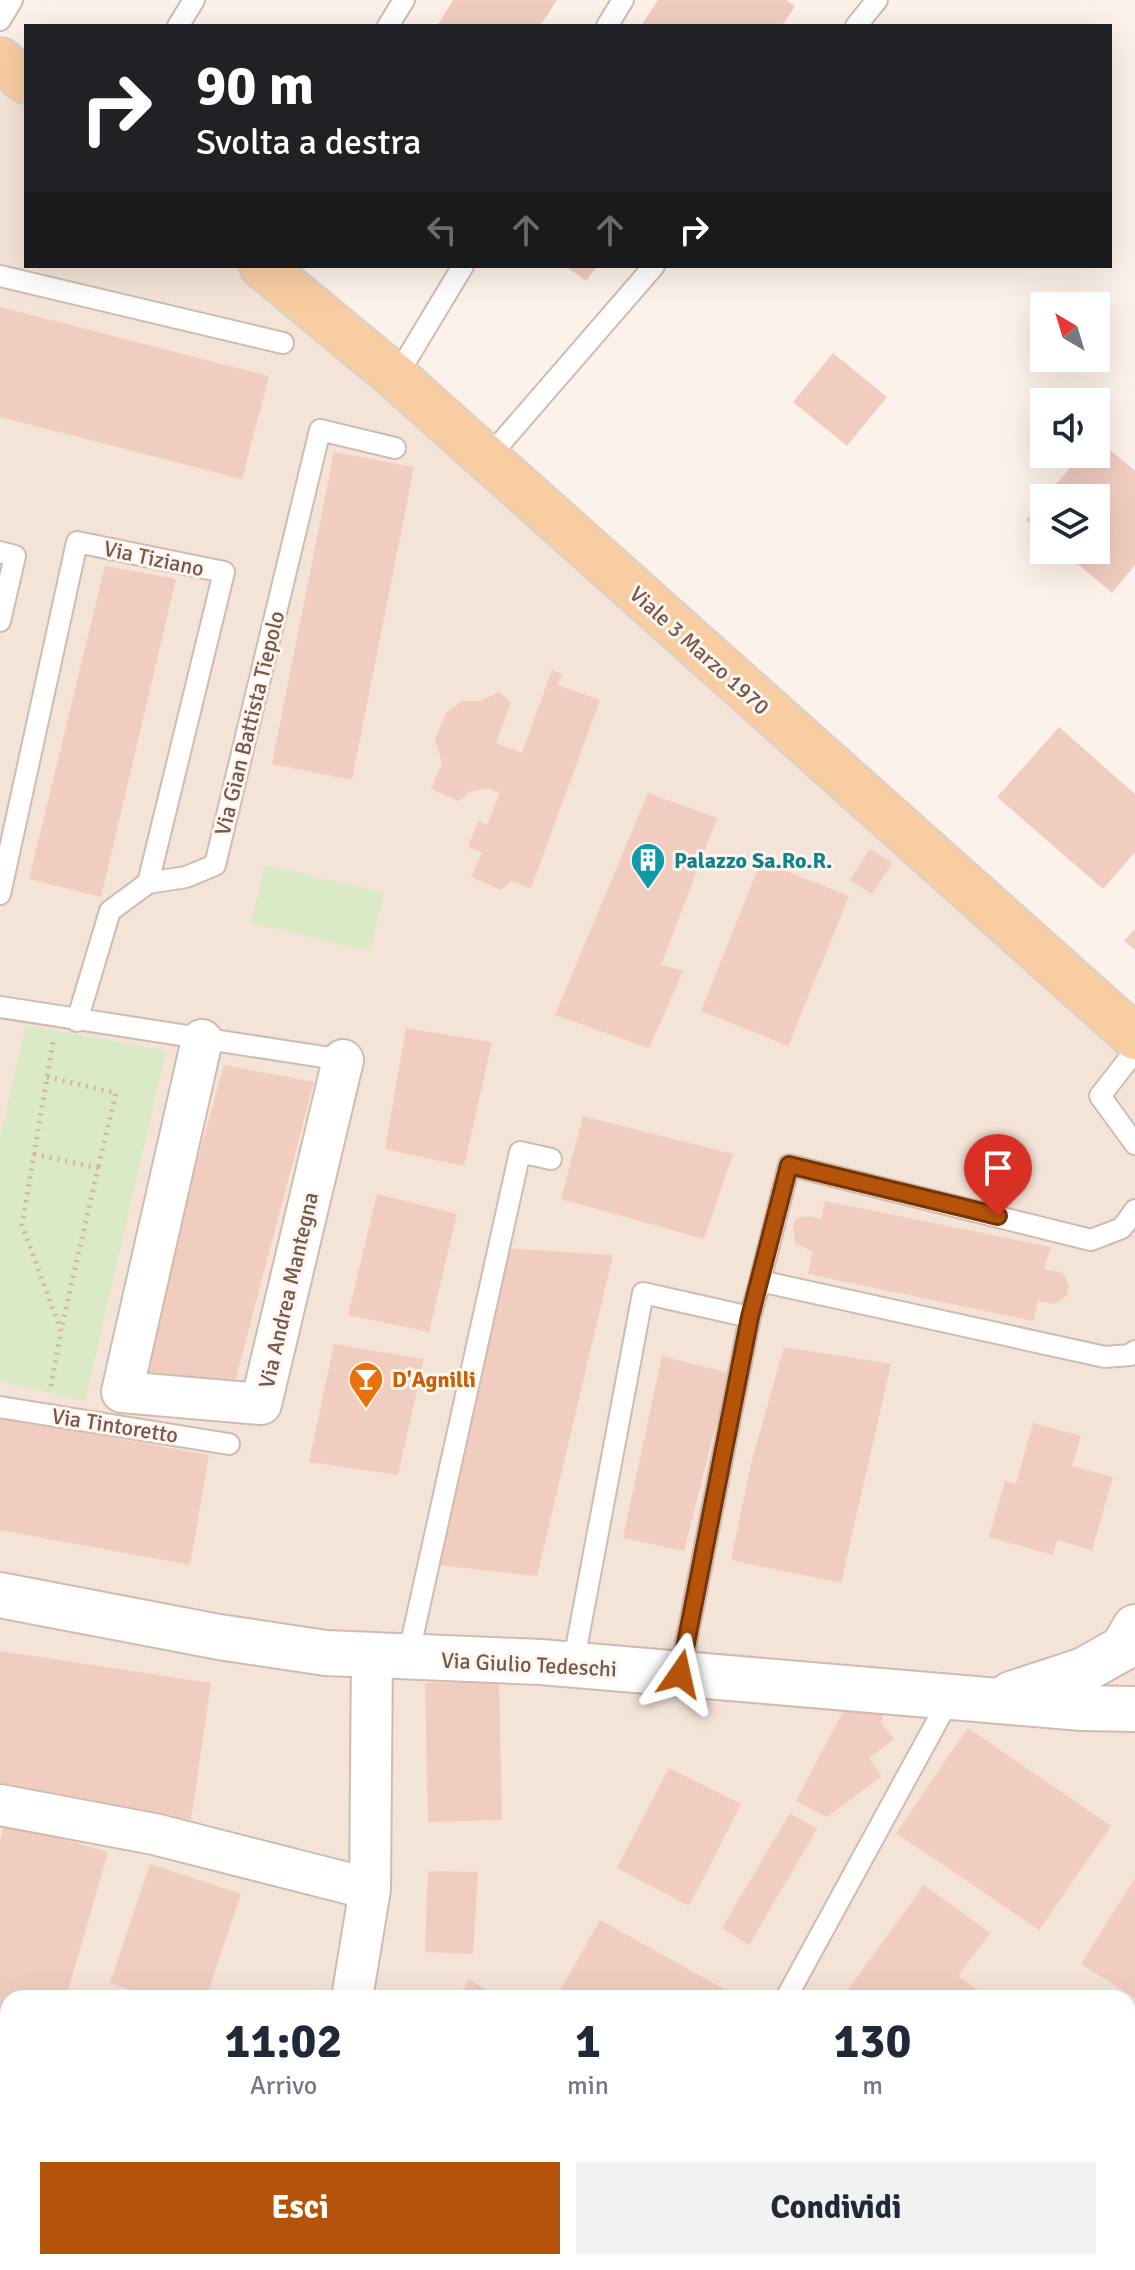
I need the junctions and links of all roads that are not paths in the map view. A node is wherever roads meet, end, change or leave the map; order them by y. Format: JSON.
{"nodes":[{"id":1,"x":12,"y":0,"type":"edge"},
{"id":2,"x":194,"y":0,"type":"edge"},
{"id":3,"x":404,"y":0,"type":"edge"},
{"id":4,"x":623,"y":0,"type":"edge"},
{"id":5,"x":877,"y":0,"type":"edge"},
{"id":6,"x":0,"y":20,"type":"edge"},
{"id":7,"x":179,"y":24,"type":"edge"},
{"id":8,"x":389,"y":24,"type":"edge"},
{"id":9,"x":608,"y":24,"type":"edge"},
{"id":10,"x":858,"y":24,"type":"edge"},
{"id":11,"x":0,"y":60,"type":"edge"},
{"id":12,"x":24,"y":79,"type":"edge"},
{"id":13,"x":264,"y":268,"type":"edge"},
{"id":14,"x":462,"y":268,"type":"edge"},
{"id":15,"x":652,"y":268,"type":"edge"},
{"id":16,"x":0,"y":276,"type":"edge"},
{"id":17,"x":283,"y":343,"type":"dead end"},
{"id":18,"x":396,"y":377,"type":"junction"},
{"id":19,"x":395,"y":448,"type":"dead end"},
{"id":20,"x":487,"y":459,"type":"junction"},
{"id":21,"x":0,"y":552,"type":"edge"},
{"id":22,"x":0,"y":621,"type":"edge"},
{"id":23,"x":148,"y":883,"type":"junction"},
{"id":24,"x":0,"y":894,"type":"edge"},
{"id":25,"x":0,"y":1007,"type":"edge"},
{"id":26,"x":77,"y":1021,"type":"junction"},
{"id":27,"x":1135,"y":1037,"type":"edge"},
{"id":28,"x":202,"y":1040,"type":"junction"},
{"id":29,"x":1135,"y":1051,"type":"edge"},
{"id":30,"x":343,"y":1060,"type":"joint"},
{"id":31,"x":1135,"y":1144,"type":"edge"},
{"id":32,"x":551,"y":1159,"type":"dead end"},
{"id":33,"x":1135,"y":1210,"type":"edge"},
{"id":34,"x":760,"y":1281,"type":"junction"},
{"id":35,"x":750,"y":1317,"type":"junction"},
{"id":36,"x":1135,"y":1351,"type":"edge"},
{"id":37,"x":0,"y":1407,"type":"edge"},
{"id":38,"x":229,"y":1444,"type":"dead end"},
{"id":39,"x":0,"y":1595,"type":"edge"},
{"id":40,"x":1129,"y":1638,"type":"edge"},
{"id":41,"x":390,"y":1656,"type":"junction"},
{"id":42,"x":573,"y":1665,"type":"junction"},
{"id":43,"x":680,"y":1674,"type":"junction"},
{"id":44,"x":951,"y":1695,"type":"junction"},
{"id":45,"x":997,"y":1699,"type":"junction"},
{"id":46,"x":1135,"y":1700,"type":"edge"},
{"id":47,"x":1135,"y":1709,"type":"edge"},
{"id":48,"x":0,"y":1805,"type":"edge"},
{"id":49,"x":370,"y":1889,"type":"junction"},
{"id":50,"x":353,"y":1990,"type":"edge"},
{"id":51,"x":790,"y":1990,"type":"edge"}],
"edges":[{"from":1,"to":6,"type":"lane"},
{"from":2,"to":7,"type":"lane"},
{"from":3,"to":8,"type":"lane"},
{"from":4,"to":9,"type":"lane"},
{"from":5,"to":10,"type":"lane"},
{"from":11,"to":12,"type":"main road"},
{"from":13,"to":18,"type":"main road","name":"Viale 3 Marzo 1970"},
{"from":14,"to":18,"type":"lane"},
{"from":15,"to":20,"type":"lane"},
{"from":16,"to":17,"type":"lane"},
{"from":18,"to":20,"type":"main road","name":"Viale 3 Marzo 1970"},
{"from":19,"to":23,"type":"lane","name":"Via Gian Battista Tiepolo"},
{"from":20,"to":27,"type":"main road","name":"Viale 3 Marzo 1970"},
{"from":21,"to":22,"type":"lane"},
{"from":23,"to":24,"type":"lane","name":"Via Tiziano"},
{"from":23,"to":26,"type":"lane","name":"Via Gian Battista Tiepolo"},
{"from":25,"to":26,"type":"lane","name":"Via Andrea Mantegna"},
{"from":26,"to":28,"type":"lane","name":"Via Andrea Mantegna"},
{"from":28,"to":30,"type":"lane","name":"Via Andrea Mantegna"},
{"from":28,"to":30,"type":"street","name":"Via Andrea Mantegna"},
{"from":29,"to":31,"type":"lane"},
{"from":32,"to":41,"type":"lane"},
{"from":33,"to":34,"type":"lane"},
{"from":34,"to":35,"type":"lane"},
{"from":34,"to":36,"type":"lane"},
{"from":35,"to":42,"type":"lane"},
{"from":35,"to":43,"type":"lane"},
{"from":37,"to":38,"type":"lane","name":"Via Tintoretto"},
{"from":39,"to":41,"type":"street","name":"Via Giulio Tedeschi"},
{"from":40,"to":45,"type":"street","name":"Via Giulio Tedeschi"},
{"from":40,"to":46,"type":"street"},
{"from":41,"to":42,"type":"street","name":"Via Giulio Tedeschi"},
{"from":41,"to":49,"type":"street"},
{"from":42,"to":43,"type":"street","name":"Via Giulio Tedeschi"},
{"from":43,"to":44,"type":"street","name":"Via Giulio Tedeschi"},
{"from":44,"to":45,"type":"street","name":"Via Giulio Tedeschi"},
{"from":44,"to":51,"type":"lane"},
{"from":45,"to":47,"type":"street"},
{"from":48,"to":49,"type":"street"},
{"from":49,"to":50,"type":"street"}]}
